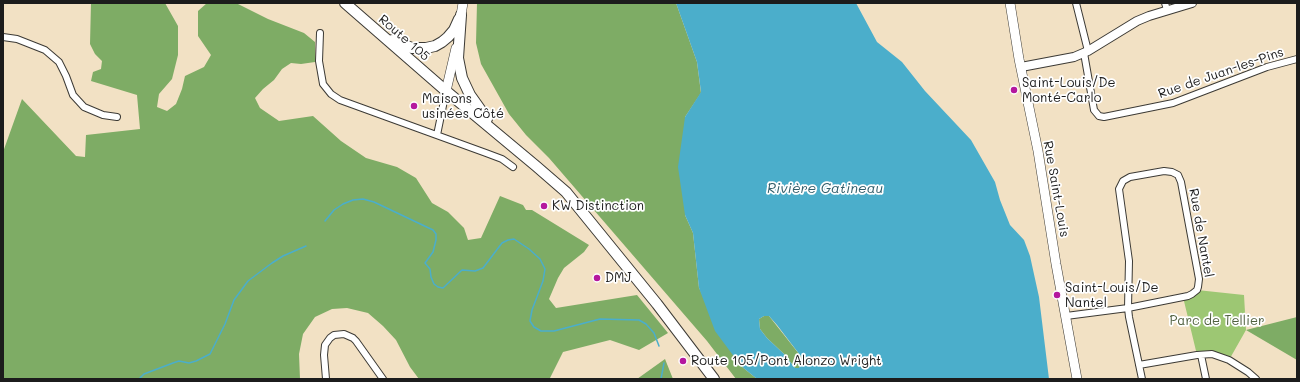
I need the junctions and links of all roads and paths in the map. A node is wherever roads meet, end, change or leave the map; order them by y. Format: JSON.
{"nodes":[{"id":1,"x":345,"y":3,"type":"edge"},
{"id":2,"x":463,"y":3,"type":"edge"},
{"id":3,"x":1010,"y":3,"type":"edge"},
{"id":4,"x":1076,"y":3,"type":"edge"},
{"id":5,"x":1192,"y":3,"type":"edge"},
{"id":6,"x":1166,"y":7,"type":"edge"},
{"id":7,"x":461,"y":16,"type":"junction"},
{"id":8,"x":320,"y":33,"type":"dead end"},
{"id":9,"x":382,"y":36,"type":"junction"},
{"id":10,"x":3,"y":37,"type":"edge"},
{"id":11,"x":1086,"y":52,"type":"junction"},
{"id":12,"x":1297,"y":59,"type":"edge"},
{"id":13,"x":1021,"y":67,"type":"junction"},
{"id":14,"x":446,"y":91,"type":"junction"},
{"id":15,"x":117,"y":116,"type":"dead end"},
{"id":16,"x":437,"y":135,"type":"junction"},
{"id":17,"x":536,"y":166,"type":"junction"},
{"id":18,"x":513,"y":167,"type":"dead end"},
{"id":19,"x":1128,"y":308,"type":"junction"},
{"id":20,"x":1066,"y":316,"type":"junction"},
{"id":21,"x":1201,"y":355,"type":"junction"},
{"id":22,"x":1139,"y":366,"type":"junction"},
{"id":23,"x":326,"y":379,"type":"edge"},
{"id":24,"x":383,"y":379,"type":"edge"},
{"id":25,"x":714,"y":379,"type":"edge"},
{"id":26,"x":1077,"y":379,"type":"edge"},
{"id":27,"x":1142,"y":379,"type":"edge"},
{"id":28,"x":1206,"y":379,"type":"edge"},
{"id":29,"x":1256,"y":379,"type":"edge"}],
"edges":[{"from":1,"to":9,"type":"main road","name":"Route 105"},
{"from":2,"to":7,"type":"main road"},
{"from":3,"to":13,"type":"main road","name":"Rue Saint-Louis"},
{"from":4,"to":11,"type":"street","name":"Rue de Juan-les-Pins"},
{"from":5,"to":6,"type":"street"},
{"from":6,"to":11,"type":"street"},
{"from":7,"to":9,"type":"main road"},
{"from":7,"to":14,"type":"main road"},
{"from":7,"to":17,"type":"main road"},
{"from":8,"to":16,"type":"street"},
{"from":9,"to":14,"type":"main road","name":"Route 105"},
{"from":10,"to":15,"type":"street"},
{"from":11,"to":12,"type":"street","name":"Rue de Juan-les-Pins"},
{"from":11,"to":13,"type":"street"},
{"from":13,"to":20,"type":"main road","name":"Rue Saint-Louis"},
{"from":14,"to":16,"type":"street"},
{"from":14,"to":17,"type":"main road","name":"Route 105"},
{"from":16,"to":18,"type":"street"},
{"from":17,"to":25,"type":"main road"},
{"from":19,"to":19,"type":"street","name":"Rue de Nantel"},
{"from":19,"to":20,"type":"street","name":"Rue de Nantel"},
{"from":19,"to":22,"type":"street"},
{"from":20,"to":26,"type":"main road","name":"Rue Saint-Louis"},
{"from":21,"to":22,"type":"street"},
{"from":21,"to":28,"type":"street"},
{"from":21,"to":29,"type":"street"},
{"from":22,"to":27,"type":"street"},
{"from":23,"to":24,"type":"street"}]}
